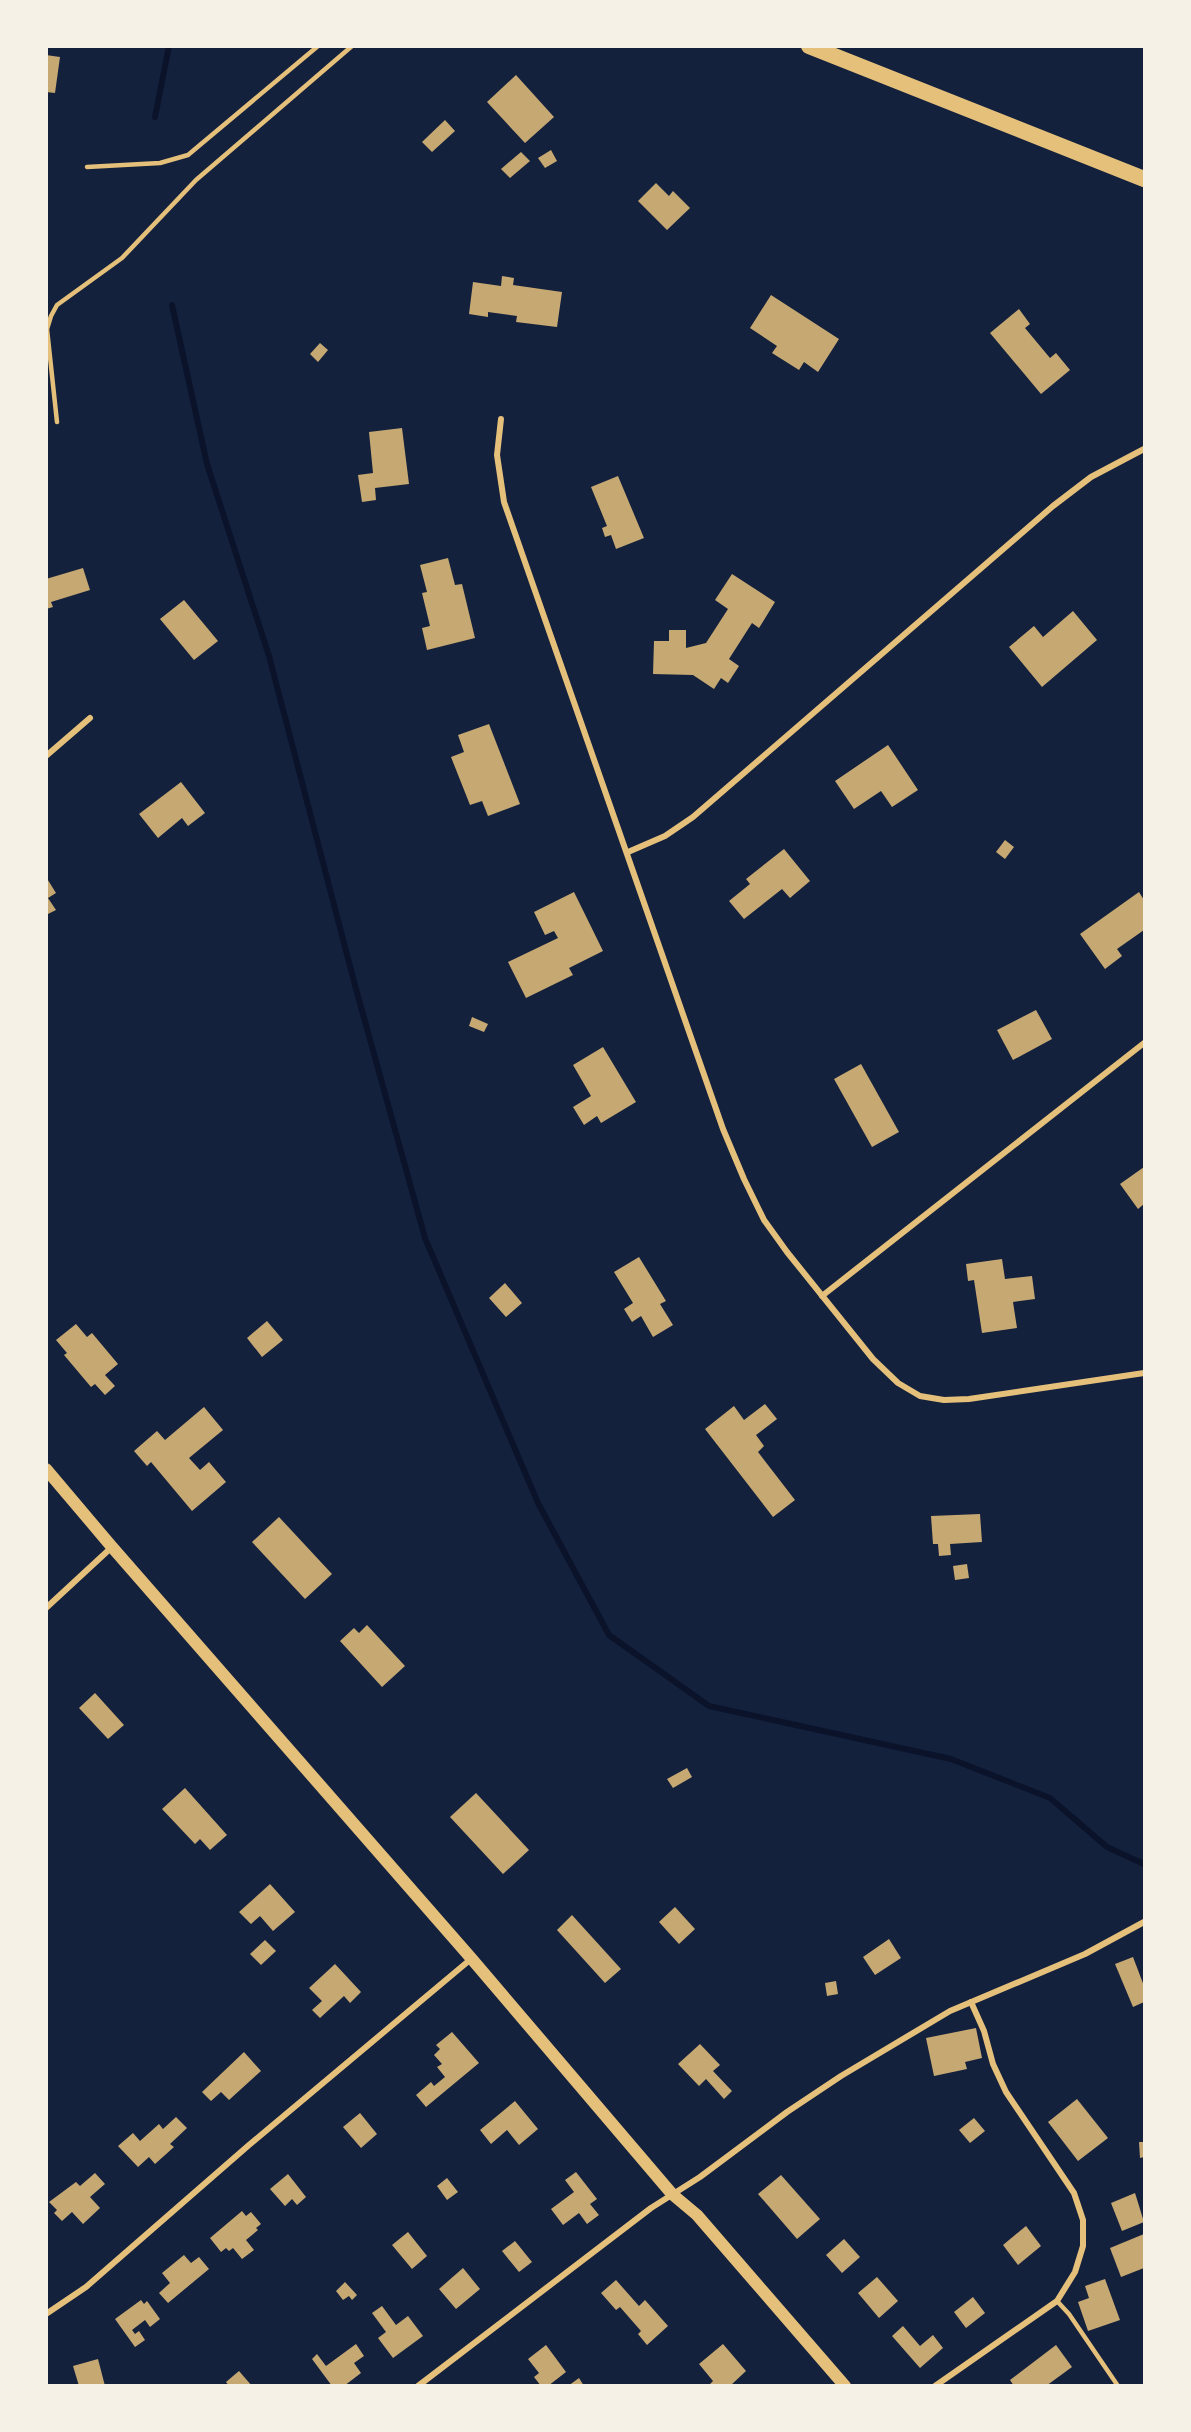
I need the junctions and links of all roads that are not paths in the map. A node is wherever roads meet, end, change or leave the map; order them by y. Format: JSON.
{"nodes":[{"id":1,"x":318,"y":46,"type":"edge"},
{"id":2,"x":352,"y":46,"type":"edge"},
{"id":3,"x":809,"y":46,"type":"edge"},
{"id":4,"x":87,"y":167,"type":"dead end"},
{"id":5,"x":1144,"y":179,"type":"edge"},
{"id":6,"x":501,"y":419,"type":"dead end"},
{"id":7,"x":57,"y":422,"type":"dead end"},
{"id":8,"x":1144,"y":449,"type":"edge"},
{"id":9,"x":90,"y":718,"type":"dead end"},
{"id":10,"x":46,"y":756,"type":"edge"},
{"id":11,"x":628,"y":852,"type":"junction"},
{"id":12,"x":1144,"y":1042,"type":"edge"},
{"id":13,"x":822,"y":1296,"type":"junction"},
{"id":14,"x":1144,"y":1373,"type":"edge"},
{"id":15,"x":46,"y":1469,"type":"edge"},
{"id":16,"x":112,"y":1547,"type":"junction"},
{"id":17,"x":46,"y":1608,"type":"edge"},
{"id":18,"x":1144,"y":1922,"type":"edge"},
{"id":19,"x":471,"y":1958,"type":"junction"},
{"id":20,"x":971,"y":2002,"type":"junction"},
{"id":21,"x":672,"y":2194,"type":"junction"},
{"id":22,"x":1057,"y":2301,"type":"junction"},
{"id":23,"x":46,"y":2314,"type":"edge"},
{"id":24,"x":418,"y":2385,"type":"edge"},
{"id":25,"x":845,"y":2385,"type":"edge"},
{"id":26,"x":935,"y":2385,"type":"edge"},
{"id":27,"x":1118,"y":2385,"type":"edge"}],
"edges":[{"from":1,"to":4,"type":"lane"},
{"from":2,"to":7,"type":"lane"},
{"from":3,"to":5,"type":"highway"},
{"from":6,"to":11,"type":"street"},
{"from":8,"to":11,"type":"street"},
{"from":9,"to":10,"type":"street"},
{"from":11,"to":13,"type":"street"},
{"from":12,"to":13,"type":"street"},
{"from":13,"to":14,"type":"street"},
{"from":15,"to":16,"type":"main road"},
{"from":16,"to":17,"type":"street"},
{"from":16,"to":19,"type":"main road"},
{"from":18,"to":20,"type":"street"},
{"from":19,"to":21,"type":"main road"},
{"from":19,"to":23,"type":"street"},
{"from":20,"to":21,"type":"street"},
{"from":20,"to":22,"type":"street"},
{"from":21,"to":24,"type":"street"},
{"from":21,"to":25,"type":"main road"},
{"from":22,"to":26,"type":"street"},
{"from":22,"to":27,"type":"lane"}]}
